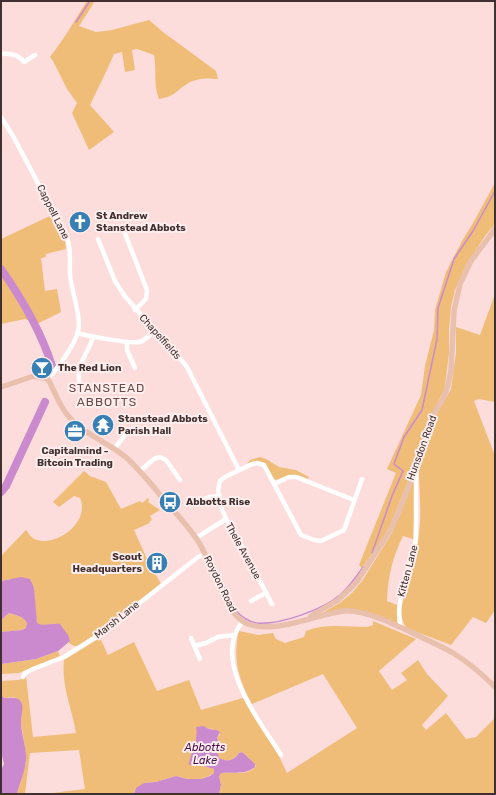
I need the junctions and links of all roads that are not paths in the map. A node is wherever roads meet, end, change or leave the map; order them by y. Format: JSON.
{"nodes":[{"id":1,"x":1,"y":54,"type":"edge"},
{"id":2,"x":35,"y":55,"type":"dead end"},
{"id":3,"x":1,"y":117,"type":"edge"},
{"id":4,"x":495,"y":229,"type":"edge"},
{"id":5,"x":124,"y":231,"type":"dead end"},
{"id":6,"x":98,"y":239,"type":"dead end"},
{"id":7,"x":136,"y":310,"type":"junction"},
{"id":8,"x":154,"y":330,"type":"junction"},
{"id":9,"x":77,"y":333,"type":"junction"},
{"id":10,"x":93,"y":337,"type":"junction"},
{"id":11,"x":127,"y":342,"type":"junction"},
{"id":12,"x":135,"y":368,"type":"dead end"},
{"id":13,"x":48,"y":379,"type":"junction"},
{"id":14,"x":1,"y":387,"type":"edge"},
{"id":15,"x":81,"y":392,"type":"dead end"},
{"id":16,"x":136,"y":428,"type":"dead end"},
{"id":17,"x":115,"y":448,"type":"junction"},
{"id":18,"x":416,"y":467,"type":"junction"},
{"id":19,"x":240,"y":470,"type":"junction"},
{"id":20,"x":140,"y":472,"type":"junction"},
{"id":21,"x":362,"y":479,"type":"dead end"},
{"id":22,"x":180,"y":480,"type":"dead end"},
{"id":23,"x":274,"y":484,"type":"junction"},
{"id":24,"x":218,"y":496,"type":"junction"},
{"id":25,"x":204,"y":500,"type":"dead end"},
{"id":26,"x":354,"y":500,"type":"junction"},
{"id":27,"x":226,"y":519,"type":"junction"},
{"id":28,"x":196,"y":538,"type":"junction"},
{"id":29,"x":205,"y":554,"type":"junction"},
{"id":30,"x":266,"y":593,"type":"junction"},
{"id":31,"x":251,"y":601,"type":"dead end"},
{"id":32,"x":272,"y":604,"type":"dead end"},
{"id":33,"x":308,"y":619,"type":"junction"},
{"id":34,"x":242,"y":622,"type":"junction"},
{"id":35,"x":400,"y":627,"type":"junction"},
{"id":36,"x":234,"y":635,"type":"junction"},
{"id":37,"x":191,"y":638,"type":"dead end"},
{"id":38,"x":195,"y":646,"type":"junction"},
{"id":39,"x":200,"y":659,"type":"dead end"},
{"id":40,"x":23,"y":677,"type":"dead end"},
{"id":41,"x":495,"y":686,"type":"edge"},
{"id":42,"x":281,"y":755,"type":"dead end"}],
"edges":[{"from":1,"to":2,"type":"street"},
{"from":3,"to":9,"type":"street","name":"Cappell Lane"},
{"from":4,"to":18,"type":"main road","name":"Hunsdon Road"},
{"from":5,"to":7,"type":"street","name":"Chapelfields"},
{"from":6,"to":7,"type":"street","name":"Chapelfields"},
{"from":7,"to":8,"type":"street","name":"Chapelfields"},
{"from":8,"to":11,"type":"street"},
{"from":8,"to":19,"type":"street","name":"Chapelfields"},
{"from":9,"to":10,"type":"street"},
{"from":9,"to":13,"type":"street","name":"Cappell Lane"},
{"from":10,"to":11,"type":"street"},
{"from":10,"to":15,"type":"street"},
{"from":11,"to":12,"type":"street"},
{"from":13,"to":14,"type":"main road"},
{"from":13,"to":17,"type":"main road","name":"Roydon Road"},
{"from":16,"to":17,"type":"street"},
{"from":17,"to":20,"type":"main road","name":"Roydon Road"},
{"from":18,"to":33,"type":"main road","name":"Hunsdon Road"},
{"from":18,"to":35,"type":"street","name":"Kitten Lane"},
{"from":19,"to":23,"type":"street"},
{"from":19,"to":24,"type":"street"},
{"from":20,"to":22,"type":"street"},
{"from":20,"to":28,"type":"main road","name":"Roydon Road"},
{"from":21,"to":26,"type":"street"},
{"from":23,"to":26,"type":"street"},
{"from":23,"to":26,"type":"street"},
{"from":24,"to":25,"type":"street"},
{"from":24,"to":27,"type":"street"},
{"from":27,"to":28,"type":"street","name":"Thele Avenue"},
{"from":27,"to":30,"type":"street","name":"Thele Avenue"},
{"from":28,"to":29,"type":"main road","name":"Roydon Road"},
{"from":29,"to":34,"type":"main road","name":"Roydon Road"},
{"from":29,"to":40,"type":"street","name":"Marsh Lane"},
{"from":30,"to":31,"type":"street"},
{"from":30,"to":32,"type":"street","name":"Thele Avenue"},
{"from":33,"to":34,"type":"main road","name":"Roydon Road"},
{"from":33,"to":35,"type":"main road","name":"Roydon Road"},
{"from":34,"to":36,"type":"street"},
{"from":35,"to":41,"type":"main road","name":"Roydon Road"},
{"from":36,"to":38,"type":"street"},
{"from":36,"to":42,"type":"street"},
{"from":37,"to":38,"type":"street"},
{"from":38,"to":39,"type":"street"}]}
